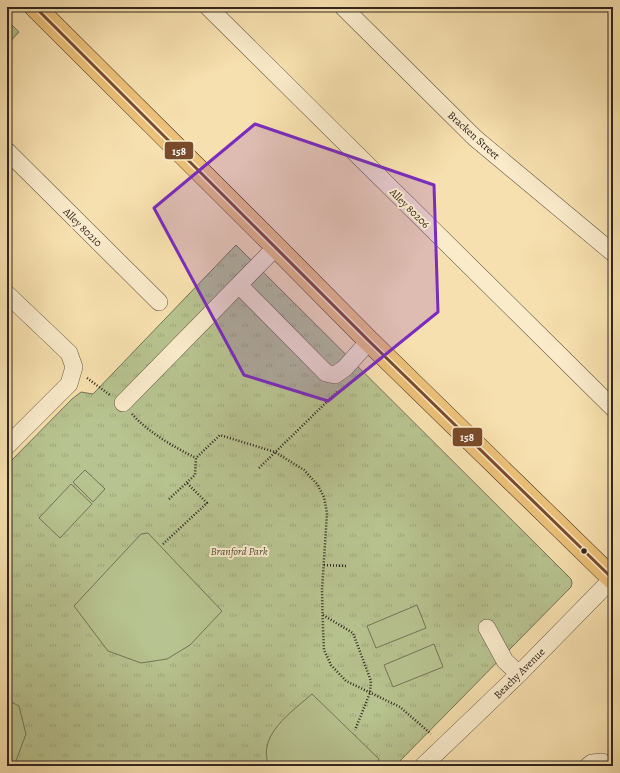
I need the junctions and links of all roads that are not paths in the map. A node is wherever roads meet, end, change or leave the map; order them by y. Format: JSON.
{"nodes":[{"id":1,"x":35,"y":7,"type":"edge"},
{"id":2,"x":208,"y":7,"type":"edge"},
{"id":3,"x":343,"y":7,"type":"edge"},
{"id":4,"x":7,"y":151,"type":"edge"},
{"id":5,"x":276,"y":247,"type":"junction"},
{"id":6,"x":613,"y":253,"type":"edge"},
{"id":7,"x":239,"y":285,"type":"junction"},
{"id":8,"x":7,"y":294,"type":"edge"},
{"id":9,"x":159,"y":302,"type":"dead end"},
{"id":10,"x":369,"y":341,"type":"junction"},
{"id":11,"x":122,"y":403,"type":"road end"},
{"id":12,"x":613,"y":408,"type":"edge"},
{"id":13,"x":7,"y":446,"type":"edge"},
{"id":14,"x":613,"y":579,"type":"edge"},
{"id":15,"x":487,"y":628,"type":"dead end"},
{"id":16,"x":519,"y":674,"type":"junction"},
{"id":17,"x":431,"y":763,"type":"edge"},
{"id":18,"x":588,"y":766,"type":"edge"},
{"id":19,"x":605,"y":766,"type":"edge"}],
"edges":[{"from":1,"to":5,"type":"main road"},
{"from":2,"to":12,"type":"street","name":"Alley 80206"},
{"from":3,"to":6,"type":"street","name":"Bracken Street"},
{"from":4,"to":9,"type":"street","name":"Alley 80210"},
{"from":5,"to":7,"type":"street"},
{"from":5,"to":10,"type":"main road"},
{"from":7,"to":10,"type":"street"},
{"from":7,"to":11,"type":"street"},
{"from":8,"to":13,"type":"street"},
{"from":10,"to":14,"type":"main road"},
{"from":14,"to":16,"type":"street","name":"Beachy Avenue"},
{"from":15,"to":16,"type":"street"},
{"from":16,"to":17,"type":"street","name":"Beachy Avenue"},
{"from":18,"to":19,"type":"street"}]}
